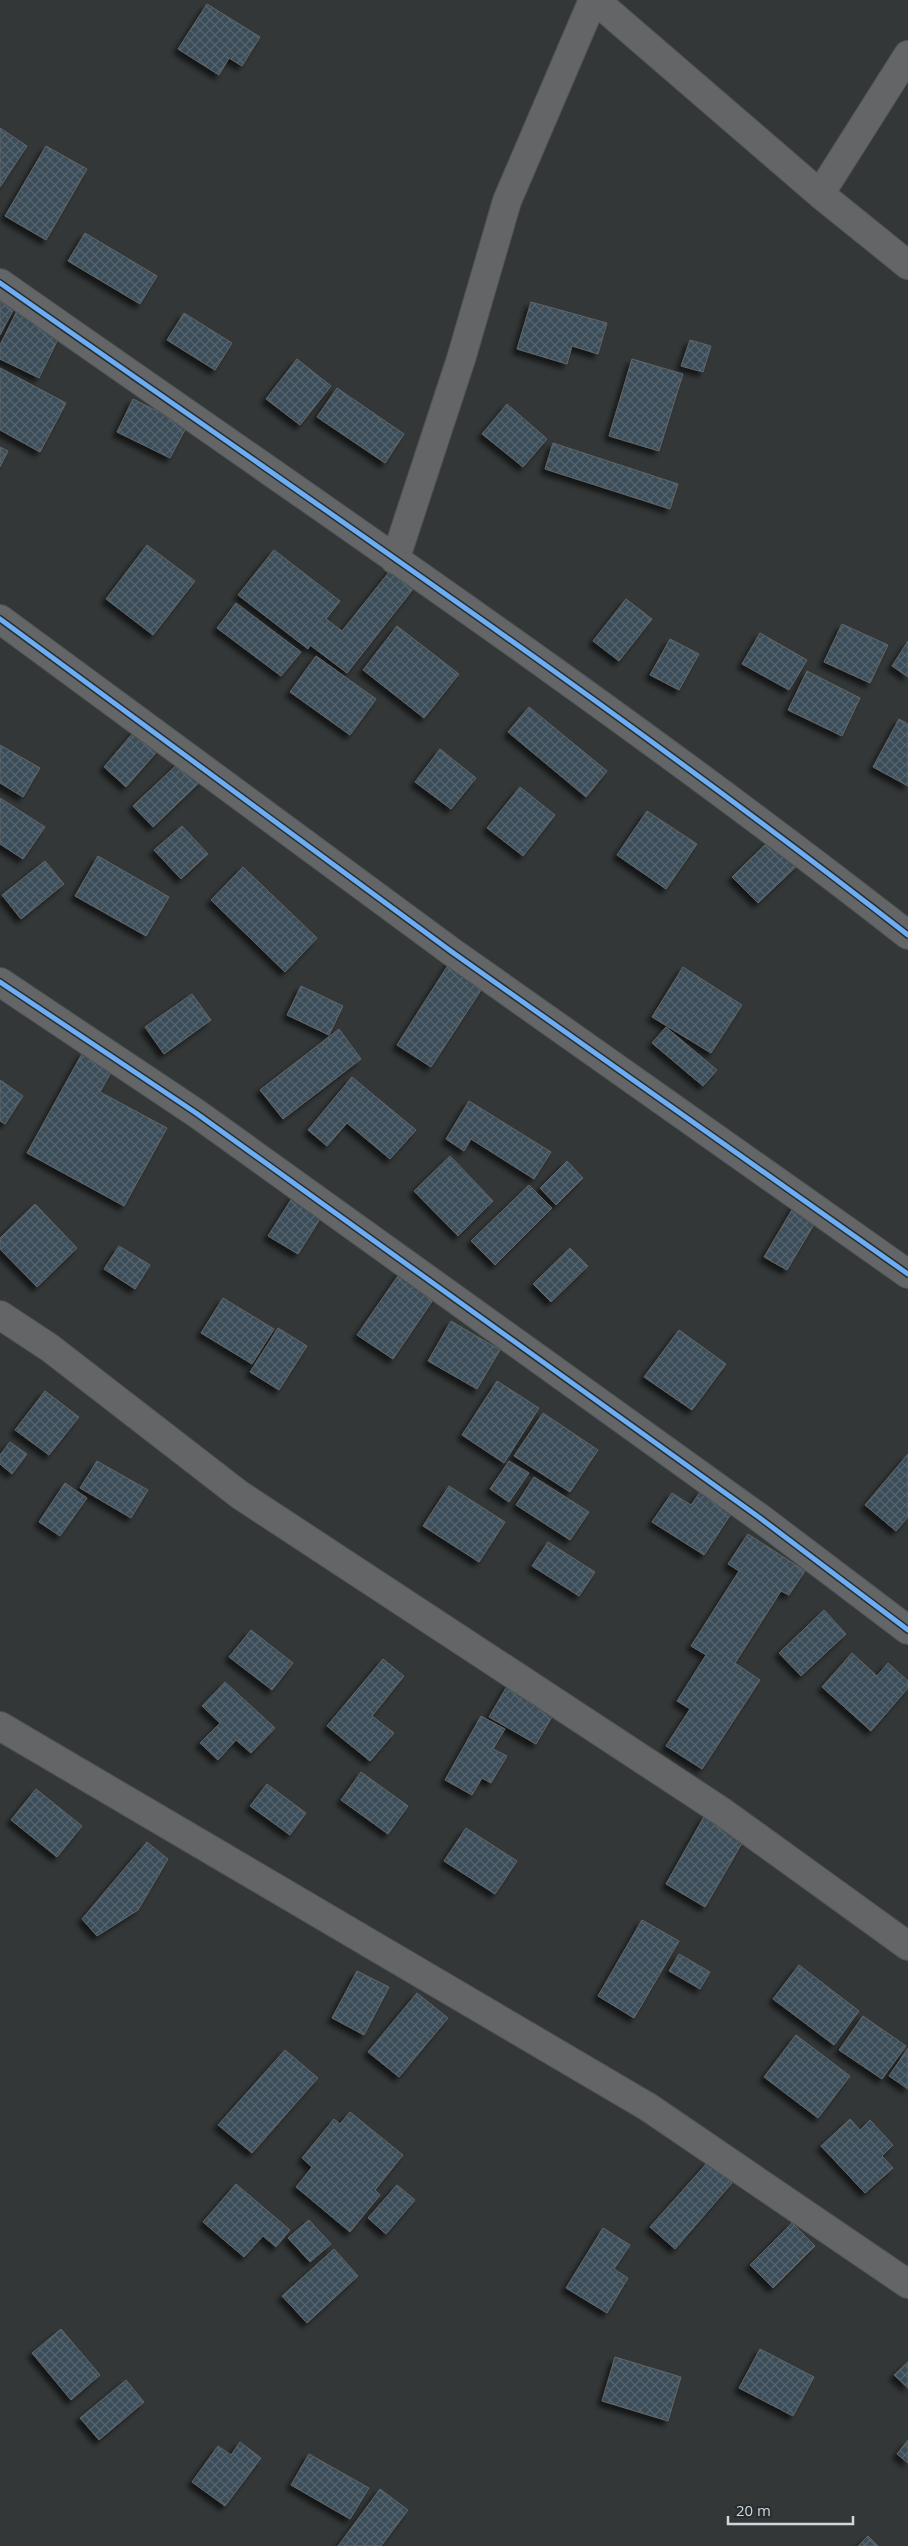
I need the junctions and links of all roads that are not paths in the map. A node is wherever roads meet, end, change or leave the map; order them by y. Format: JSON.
{"nodes":[{"id":1,"x":594,"y":0,"type":"edge"},
{"id":2,"x":908,"y":55,"type":"edge"},
{"id":3,"x":820,"y":194,"type":"junction"},
{"id":4,"x":908,"y":265,"type":"edge"},
{"id":5,"x":0,"y":284,"type":"edge"},
{"id":6,"x":395,"y":560,"type":"junction"},
{"id":7,"x":0,"y":619,"type":"edge"},
{"id":8,"x":908,"y":934,"type":"edge"},
{"id":9,"x":0,"y":982,"type":"edge"},
{"id":10,"x":908,"y":1274,"type":"edge"},
{"id":11,"x":0,"y":1315,"type":"edge"},
{"id":12,"x":908,"y":1630,"type":"edge"},
{"id":13,"x":0,"y":1726,"type":"edge"},
{"id":14,"x":908,"y":1946,"type":"edge"},
{"id":15,"x":908,"y":2284,"type":"edge"}],
"edges":[{"from":1,"to":3,"type":"street"},
{"from":1,"to":6,"type":"street"},
{"from":2,"to":3,"type":"street"},
{"from":3,"to":4,"type":"street"},
{"from":5,"to":6,"type":"street"},
{"from":6,"to":8,"type":"street"},
{"from":7,"to":10,"type":"street"},
{"from":9,"to":12,"type":"street"},
{"from":11,"to":14,"type":"street"},
{"from":13,"to":15,"type":"street"}]}
